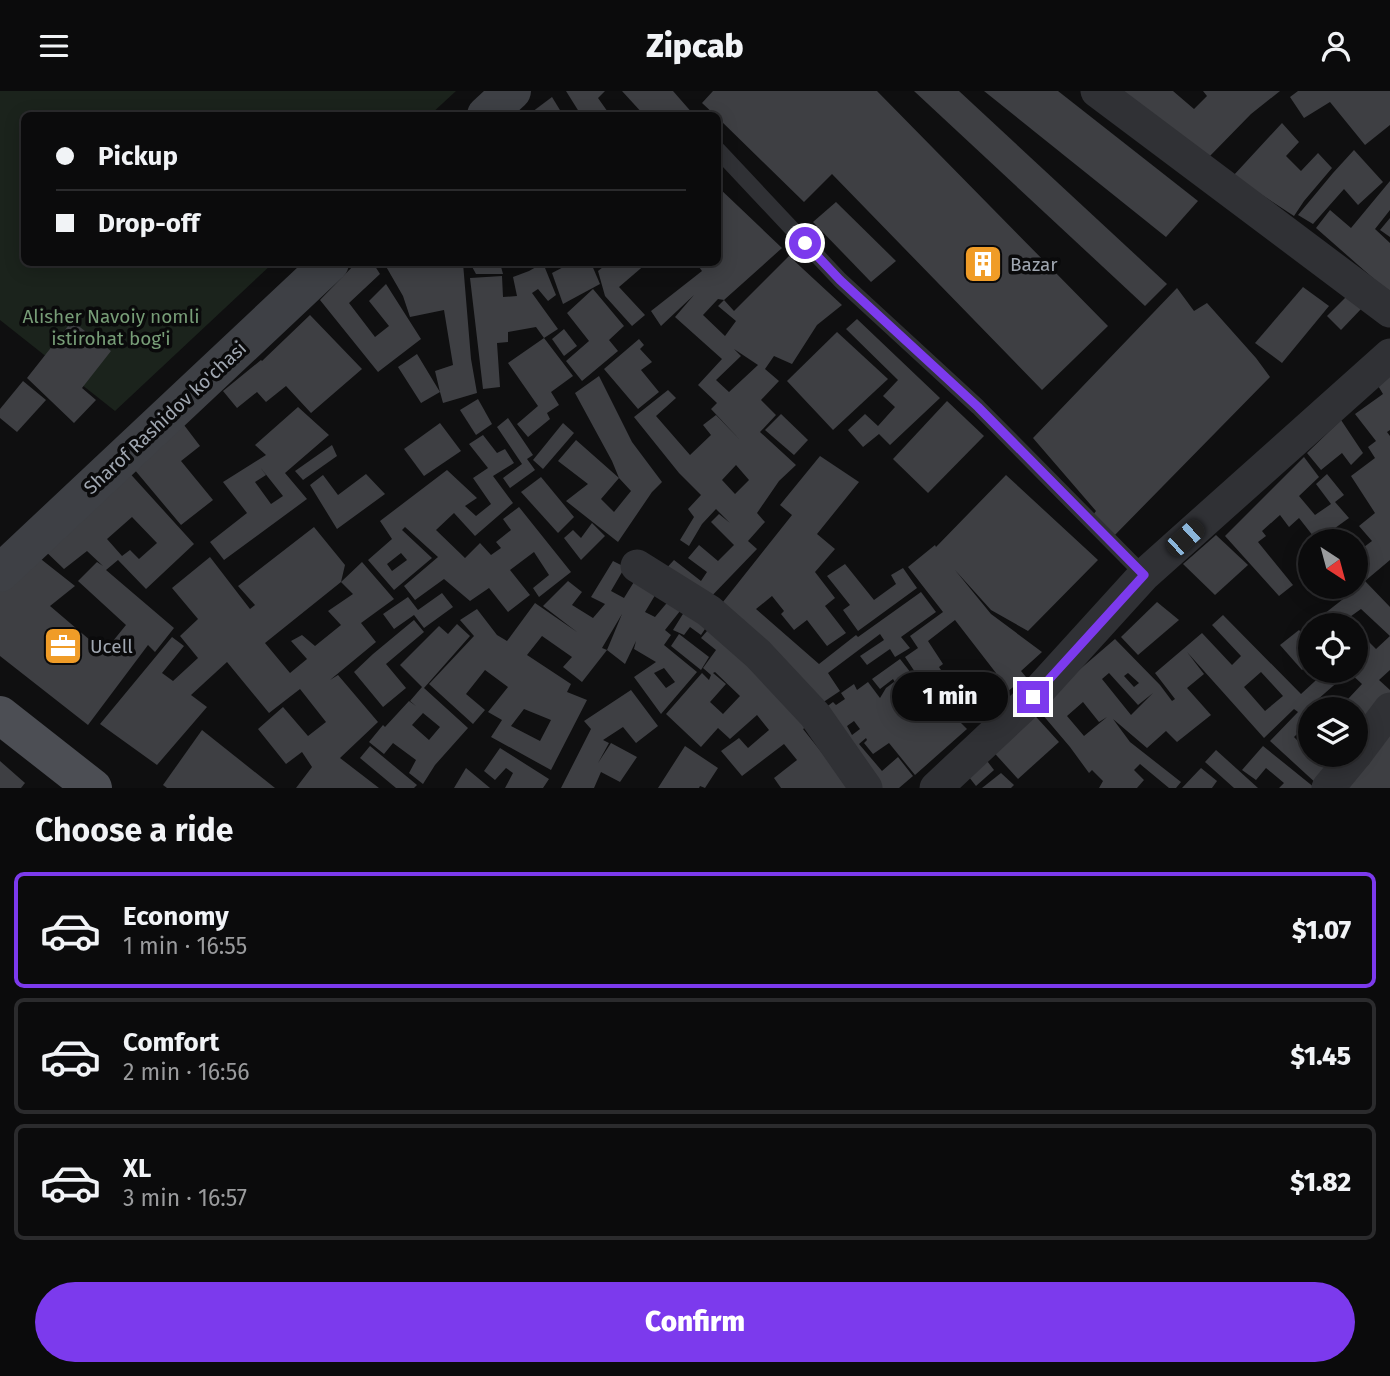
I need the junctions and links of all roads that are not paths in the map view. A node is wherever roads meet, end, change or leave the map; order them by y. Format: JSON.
{"nodes":[{"id":1,"x":512,"y":91,"type":"edge"},
{"id":2,"x":1097,"y":91,"type":"edge"},
{"id":3,"x":489,"y":112,"type":"edge"},
{"id":4,"x":721,"y":153,"type":"edge"},
{"id":5,"x":327,"y":266,"type":"edge"},
{"id":6,"x":1390,"y":311,"type":"edge"},
{"id":7,"x":1390,"y":355,"type":"edge"},
{"id":8,"x":637,"y":566,"type":"dead end"},
{"id":9,"x":0,"y":573,"type":"edge"},
{"id":10,"x":1144,"y":575,"type":"junction"},
{"id":11,"x":1390,"y":709,"type":"edge"},
{"id":12,"x":0,"y":715,"type":"edge"},
{"id":13,"x":1368,"y":738,"type":"edge"},
{"id":14,"x":1345,"y":767,"type":"edge"},
{"id":15,"x":93,"y":788,"type":"edge"},
{"id":16,"x":866,"y":788,"type":"edge"},
{"id":17,"x":936,"y":788,"type":"edge"},
{"id":18,"x":1328,"y":788,"type":"edge"}],
"edges":[{"from":1,"to":3,"type":"street"},
{"from":2,"to":6,"type":"street"},
{"from":4,"to":10,"type":"lane"},
{"from":5,"to":9,"type":"street","name":"Sharof Rashidov ko'chasi"},
{"from":7,"to":10,"type":"street"},
{"from":8,"to":16,"type":"street"},
{"from":10,"to":17,"type":"street"},
{"from":11,"to":13,"type":"street"},
{"from":12,"to":15,"type":"main road"},
{"from":14,"to":18,"type":"street"}]}
